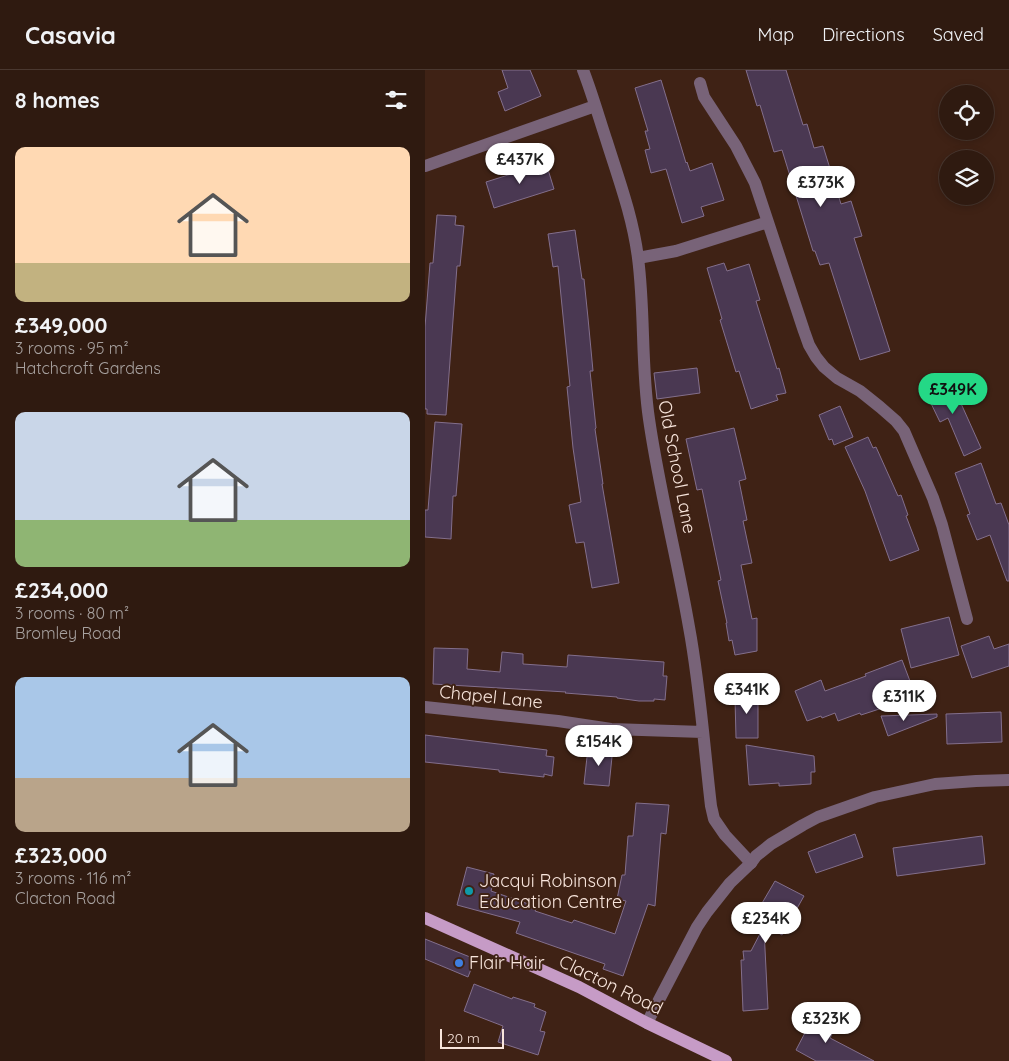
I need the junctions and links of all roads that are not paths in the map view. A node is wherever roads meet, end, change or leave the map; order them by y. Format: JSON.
{"nodes":[{"id":1,"x":583,"y":70,"type":"edge"},
{"id":2,"x":700,"y":82,"type":"dead end"},
{"id":3,"x":595,"y":106,"type":"junction"},
{"id":4,"x":425,"y":166,"type":"edge"},
{"id":5,"x":768,"y":222,"type":"junction"},
{"id":6,"x":638,"y":258,"type":"junction"},
{"id":7,"x":967,"y":619,"type":"dead end"},
{"id":8,"x":425,"y":708,"type":"edge"},
{"id":9,"x":703,"y":732,"type":"junction"},
{"id":10,"x":1009,"y":780,"type":"edge"},
{"id":11,"x":751,"y":863,"type":"junction"},
{"id":12,"x":425,"y":918,"type":"edge"},
{"id":13,"x":647,"y":1022,"type":"junction"},
{"id":14,"x":726,"y":1061,"type":"edge"}],
"edges":[{"from":1,"to":3,"type":"street","name":"Old School Lane"},
{"from":2,"to":5,"type":"street"},
{"from":3,"to":4,"type":"street"},
{"from":3,"to":6,"type":"street","name":"Old School Lane"},
{"from":5,"to":6,"type":"street"},
{"from":5,"to":7,"type":"street"},
{"from":6,"to":9,"type":"street","name":"Old School Lane"},
{"from":8,"to":9,"type":"street","name":"Chapel Lane"},
{"from":9,"to":11,"type":"street","name":"Old School Lane"},
{"from":10,"to":11,"type":"street"},
{"from":11,"to":13,"type":"street"},
{"from":12,"to":13,"type":"main road","name":"Clacton Road"},
{"from":13,"to":14,"type":"main road","name":"Clacton Road"}]}
